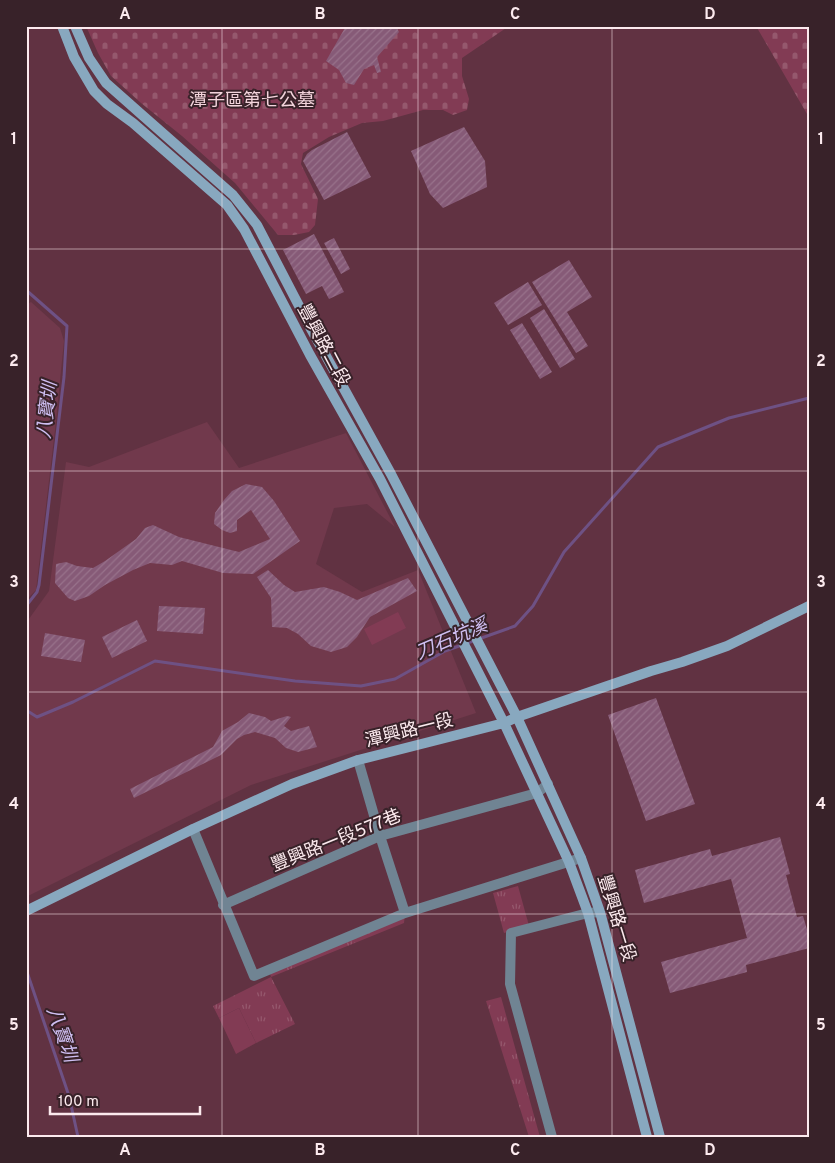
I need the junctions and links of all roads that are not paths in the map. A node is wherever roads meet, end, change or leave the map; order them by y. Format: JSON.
{"nodes":[{"id":1,"x":62,"y":26,"type":"edge"},
{"id":2,"x":75,"y":26,"type":"edge"},
{"id":3,"x":809,"y":606,"type":"edge"},
{"id":4,"x":517,"y":717,"type":"junction"},
{"id":5,"x":504,"y":723,"type":"junction"},
{"id":6,"x":358,"y":760,"type":"junction"},
{"id":7,"x":548,"y":784,"type":"junction"},
{"id":8,"x":537,"y":793,"type":"junction"},
{"id":9,"x":193,"y":829,"type":"junction"},
{"id":10,"x":380,"y":836,"type":"junction"},
{"id":11,"x":581,"y":858,"type":"junction"},
{"id":12,"x":570,"y":862,"type":"junction"},
{"id":13,"x":223,"y":904,"type":"junction"},
{"id":14,"x":26,"y":911,"type":"edge"},
{"id":15,"x":600,"y":912,"type":"junction"},
{"id":16,"x":406,"y":913,"type":"junction"},
{"id":17,"x":588,"y":913,"type":"junction"},
{"id":18,"x":552,"y":1137,"type":"edge"},
{"id":19,"x":648,"y":1137,"type":"edge"},
{"id":20,"x":660,"y":1137,"type":"edge"}],
"edges":[{"from":1,"to":5,"type":"street","name":"豐興路二段"},
{"from":2,"to":4,"type":"street","name":"豐興路二段"},
{"from":3,"to":4,"type":"street","name":"潭興路一段"},
{"from":4,"to":5,"type":"street","name":"潭興路一段"},
{"from":4,"to":7,"type":"street","name":"豐興路一段"},
{"from":5,"to":6,"type":"street","name":"潭興路一段"},
{"from":5,"to":8,"type":"street","name":"豐興路一段"},
{"from":6,"to":9,"type":"street","name":"潭興路一段"},
{"from":6,"to":10,"type":"street"},
{"from":7,"to":8,"type":"street","name":"豐興路一段577巷"},
{"from":7,"to":11,"type":"street","name":"豐興路一段"},
{"from":8,"to":10,"type":"street","name":"豐興路一段577巷"},
{"from":8,"to":12,"type":"street","name":"豐興路一段"},
{"from":9,"to":13,"type":"street"},
{"from":9,"to":14,"type":"street","name":"潭興路一段"},
{"from":10,"to":13,"type":"street","name":"豐興路一段577巷"},
{"from":10,"to":16,"type":"street"},
{"from":11,"to":12,"type":"street"},
{"from":11,"to":15,"type":"street","name":"豐興路一段"},
{"from":12,"to":16,"type":"street"},
{"from":12,"to":17,"type":"street","name":"豐興路一段"},
{"from":13,"to":16,"type":"street"},
{"from":15,"to":17,"type":"street"},
{"from":15,"to":20,"type":"street","name":"豐興路一段"},
{"from":17,"to":18,"type":"street"},
{"from":17,"to":19,"type":"street","name":"豐興路一段"}]}
